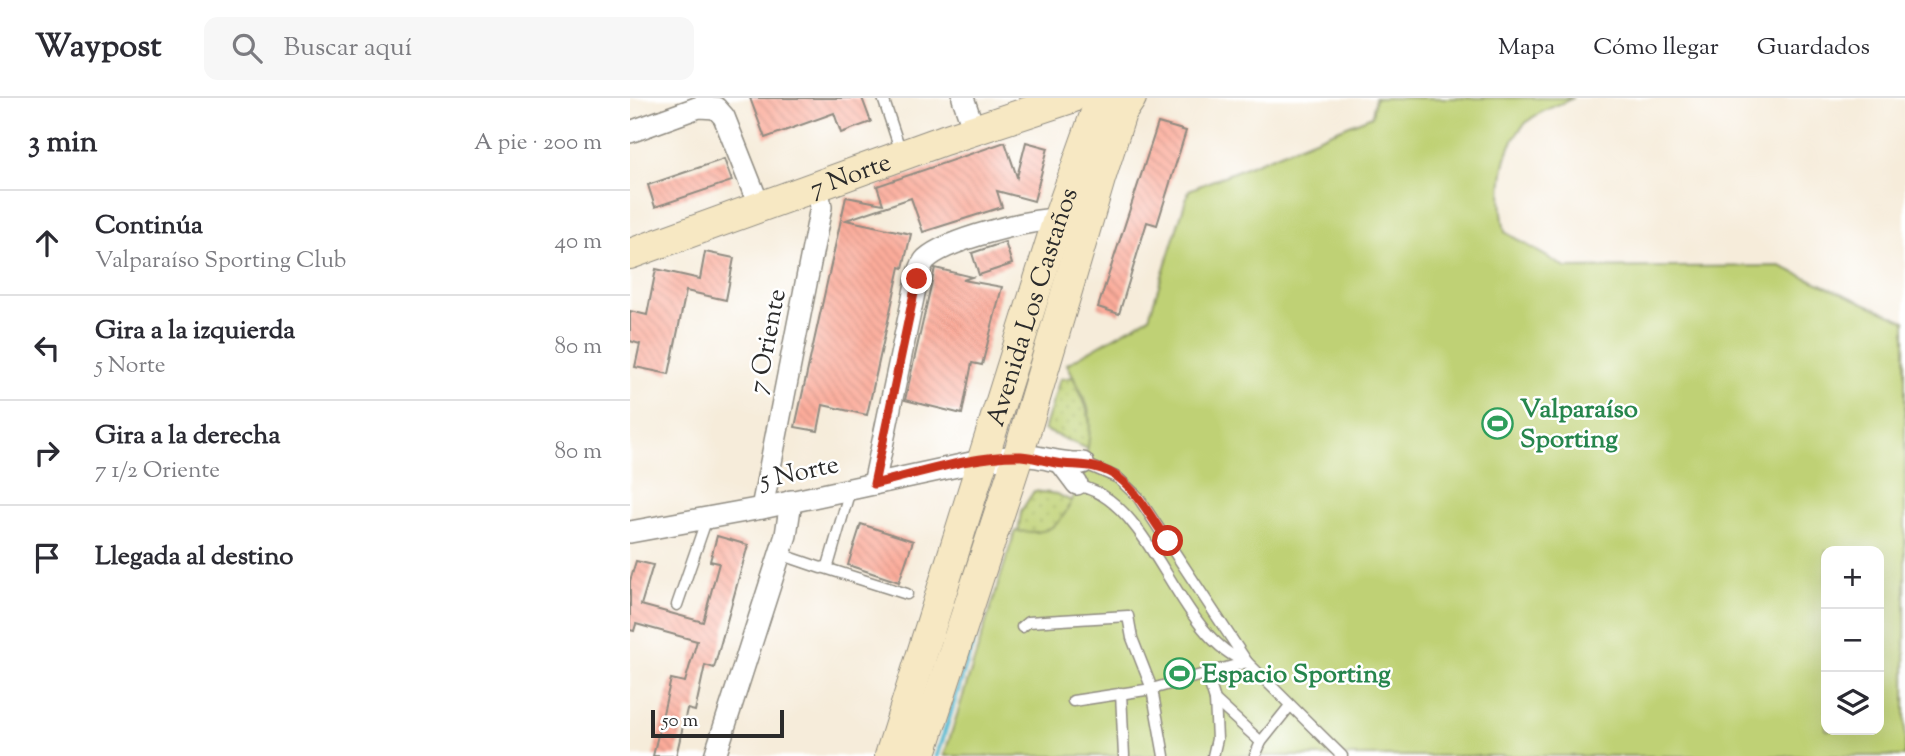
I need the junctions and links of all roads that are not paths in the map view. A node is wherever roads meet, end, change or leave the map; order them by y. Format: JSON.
{"nodes":[{"id":1,"x":883,"y":98,"type":"edge"},
{"id":2,"x":963,"y":98,"type":"edge"},
{"id":3,"x":1072,"y":98,"type":"edge"},
{"id":4,"x":1118,"y":102,"type":"edge"},
{"id":5,"x":974,"y":130,"type":"junction"},
{"id":6,"x":630,"y":132,"type":"edge"},
{"id":7,"x":902,"y":155,"type":"junction"},
{"id":8,"x":817,"y":186,"type":"junction"},
{"id":9,"x":760,"y":208,"type":"junction"},
{"id":10,"x":1058,"y":219,"type":"junction"},
{"id":11,"x":630,"y":254,"type":"edge"},
{"id":12,"x":1018,"y":456,"type":"junction"},
{"id":13,"x":985,"y":460,"type":"junction"},
{"id":14,"x":1072,"y":464,"type":"junction"},
{"id":15,"x":874,"y":484,"type":"junction"},
{"id":16,"x":1077,"y":484,"type":"joint"},
{"id":17,"x":850,"y":489,"type":"junction"},
{"id":18,"x":791,"y":501,"type":"junction"},
{"id":19,"x":762,"y":508,"type":"junction"},
{"id":20,"x":708,"y":517,"type":"junction"},
{"id":21,"x":630,"y":532,"type":"edge"},
{"id":22,"x":780,"y":554,"type":"junction"},
{"id":23,"x":824,"y":568,"type":"junction"},
{"id":24,"x":907,"y":594,"type":"dead end"},
{"id":25,"x":677,"y":605,"type":"dead end"},
{"id":26,"x":1022,"y":627,"type":"dead end"},
{"id":27,"x":1247,"y":662,"type":"junction"},
{"id":28,"x":1207,"y":675,"type":"junction"},
{"id":29,"x":1152,"y":689,"type":"junction"},
{"id":30,"x":1121,"y":693,"type":"junction"},
{"id":31,"x":1215,"y":700,"type":"junction"},
{"id":32,"x":1073,"y":701,"type":"dead end"},
{"id":33,"x":1289,"y":707,"type":"junction"},
{"id":34,"x":1261,"y":742,"type":"junction"},
{"id":35,"x":715,"y":756,"type":"edge"},
{"id":36,"x":890,"y":756,"type":"edge"},
{"id":37,"x":919,"y":756,"type":"edge"},
{"id":38,"x":1125,"y":756,"type":"edge"},
{"id":39,"x":1164,"y":756,"type":"edge"},
{"id":40,"x":1213,"y":756,"type":"edge"},
{"id":41,"x":1255,"y":756,"type":"edge"},
{"id":42,"x":1342,"y":756,"type":"edge"}],
"edges":[{"from":1,"to":7,"type":"lane"},
{"from":2,"to":5,"type":"street"},
{"from":3,"to":5,"type":"main road","name":"7 Norte"},
{"from":4,"to":10,"type":"main road","name":"Avenida Los Castaños"},
{"from":4,"to":12,"type":"main road","name":"Avenida Los Castaños"},
{"from":5,"to":7,"type":"main road","name":"7 Norte"},
{"from":6,"to":9,"type":"street"},
{"from":7,"to":8,"type":"main road","name":"7 Norte"},
{"from":8,"to":9,"type":"main road","name":"7 Norte"},
{"from":8,"to":19,"type":"street","name":"7 Oriente"},
{"from":9,"to":11,"type":"main road","name":"7 Norte"},
{"from":10,"to":13,"type":"main road","name":"Avenida Los Castaños"},
{"from":10,"to":15,"type":"street"},
{"from":12,"to":13,"type":"street","name":"5 Norte"},
{"from":12,"to":14,"type":"street","name":"5 Norte"},
{"from":12,"to":37,"type":"main road","name":"Avenida Los Castaños"},
{"from":13,"to":15,"type":"street","name":"5 Norte"},
{"from":13,"to":36,"type":"main road","name":"Avenida Los Castaños"},
{"from":14,"to":16,"type":"street"},
{"from":14,"to":27,"type":"lane"},
{"from":15,"to":17,"type":"street","name":"5 Norte"},
{"from":16,"to":27,"type":"lane"},
{"from":17,"to":18,"type":"street","name":"5 Norte"},
{"from":17,"to":23,"type":"lane"},
{"from":18,"to":19,"type":"street","name":"5 Norte"},
{"from":18,"to":22,"type":"street"},
{"from":19,"to":20,"type":"street","name":"5 Norte"},
{"from":20,"to":21,"type":"street","name":"5 Norte"},
{"from":20,"to":25,"type":"lane"},
{"from":22,"to":23,"type":"lane"},
{"from":22,"to":35,"type":"street"},
{"from":23,"to":24,"type":"lane"},
{"from":26,"to":29,"type":"lane"},
{"from":27,"to":28,"type":"lane"},
{"from":27,"to":33,"type":"lane"},
{"from":28,"to":29,"type":"lane"},
{"from":28,"to":31,"type":"lane"},
{"from":29,"to":30,"type":"lane"},
{"from":29,"to":39,"type":"lane"},
{"from":30,"to":32,"type":"lane"},
{"from":30,"to":38,"type":"lane"},
{"from":31,"to":34,"type":"lane"},
{"from":31,"to":40,"type":"lane"},
{"from":33,"to":34,"type":"lane"},
{"from":33,"to":42,"type":"lane"},
{"from":34,"to":41,"type":"lane"}]}
